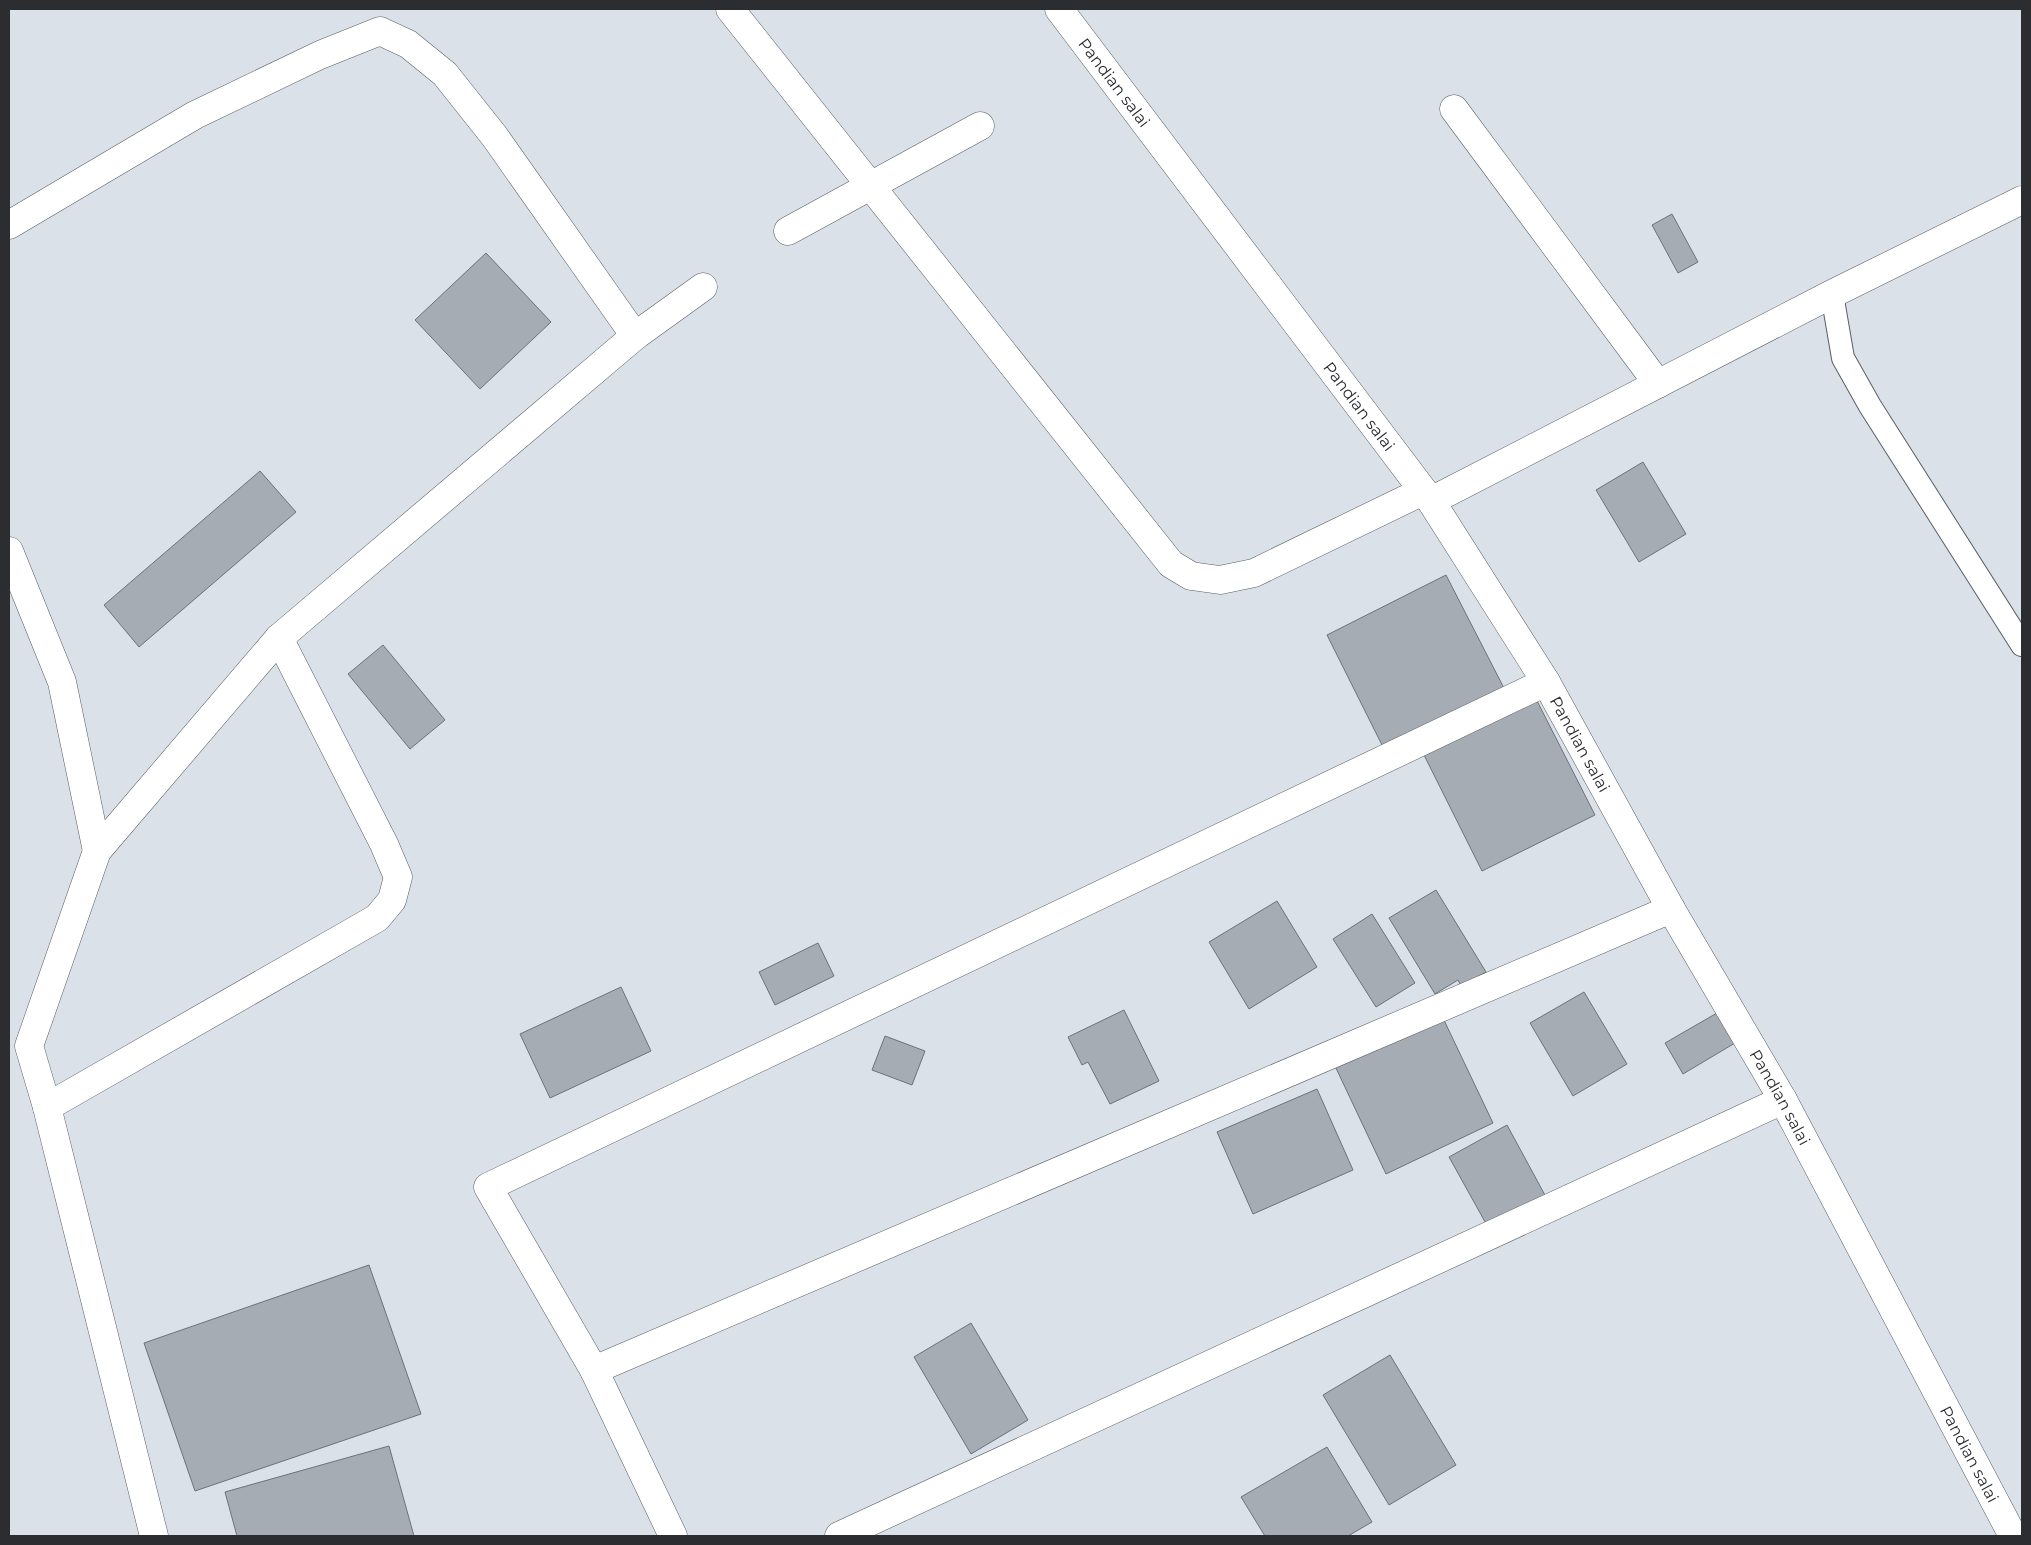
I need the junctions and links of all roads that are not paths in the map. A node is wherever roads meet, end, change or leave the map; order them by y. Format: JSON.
{"nodes":[{"id":1,"x":730,"y":9,"type":"edge"},
{"id":2,"x":1059,"y":9,"type":"edge"},
{"id":3,"x":1454,"y":109,"type":"dead end"},
{"id":4,"x":980,"y":126,"type":"dead end"},
{"id":5,"x":870,"y":185,"type":"junction"},
{"id":6,"x":2022,"y":200,"type":"edge"},
{"id":7,"x":9,"y":225,"type":"edge"},
{"id":8,"x":788,"y":231,"type":"dead end"},
{"id":9,"x":703,"y":287,"type":"dead end"},
{"id":10,"x":1832,"y":294,"type":"junction"},
{"id":11,"x":635,"y":336,"type":"junction"},
{"id":12,"x":1658,"y":384,"type":"junction"},
{"id":13,"x":1427,"y":496,"type":"junction"},
{"id":14,"x":9,"y":551,"type":"edge"},
{"id":15,"x":279,"y":638,"type":"junction"},
{"id":16,"x":2022,"y":645,"type":"edge"},
{"id":17,"x":1546,"y":682,"type":"junction"},
{"id":18,"x":97,"y":851,"type":"junction"},
{"id":19,"x":1671,"y":910,"type":"junction"},
{"id":20,"x":1783,"y":1100,"type":"junction"},
{"id":21,"x":47,"y":1107,"type":"junction"},
{"id":22,"x":594,"y":1370,"type":"junction"},
{"id":23,"x":154,"y":1536,"type":"edge"},
{"id":24,"x":673,"y":1536,"type":"edge"},
{"id":25,"x":838,"y":1536,"type":"edge"},
{"id":26,"x":2013,"y":1536,"type":"edge"}],
"edges":[{"from":1,"to":5,"type":"street"},
{"from":2,"to":13,"type":"street","name":"Pandian salai"},
{"from":3,"to":12,"type":"street"},
{"from":4,"to":5,"type":"street"},
{"from":5,"to":8,"type":"street"},
{"from":5,"to":13,"type":"street"},
{"from":6,"to":10,"type":"street"},
{"from":7,"to":11,"type":"street"},
{"from":9,"to":11,"type":"street"},
{"from":10,"to":12,"type":"street"},
{"from":10,"to":16,"type":"lane"},
{"from":11,"to":15,"type":"street"},
{"from":12,"to":13,"type":"street"},
{"from":13,"to":17,"type":"street","name":"Pandian salai"},
{"from":14,"to":18,"type":"street"},
{"from":15,"to":18,"type":"street"},
{"from":15,"to":21,"type":"street"},
{"from":17,"to":19,"type":"street","name":"Pandian salai"},
{"from":17,"to":22,"type":"street"},
{"from":18,"to":21,"type":"street"},
{"from":19,"to":20,"type":"street","name":"Pandian salai"},
{"from":19,"to":22,"type":"street"},
{"from":20,"to":25,"type":"street"},
{"from":20,"to":26,"type":"street","name":"Pandian salai"},
{"from":21,"to":23,"type":"street"},
{"from":22,"to":24,"type":"street"}]}
